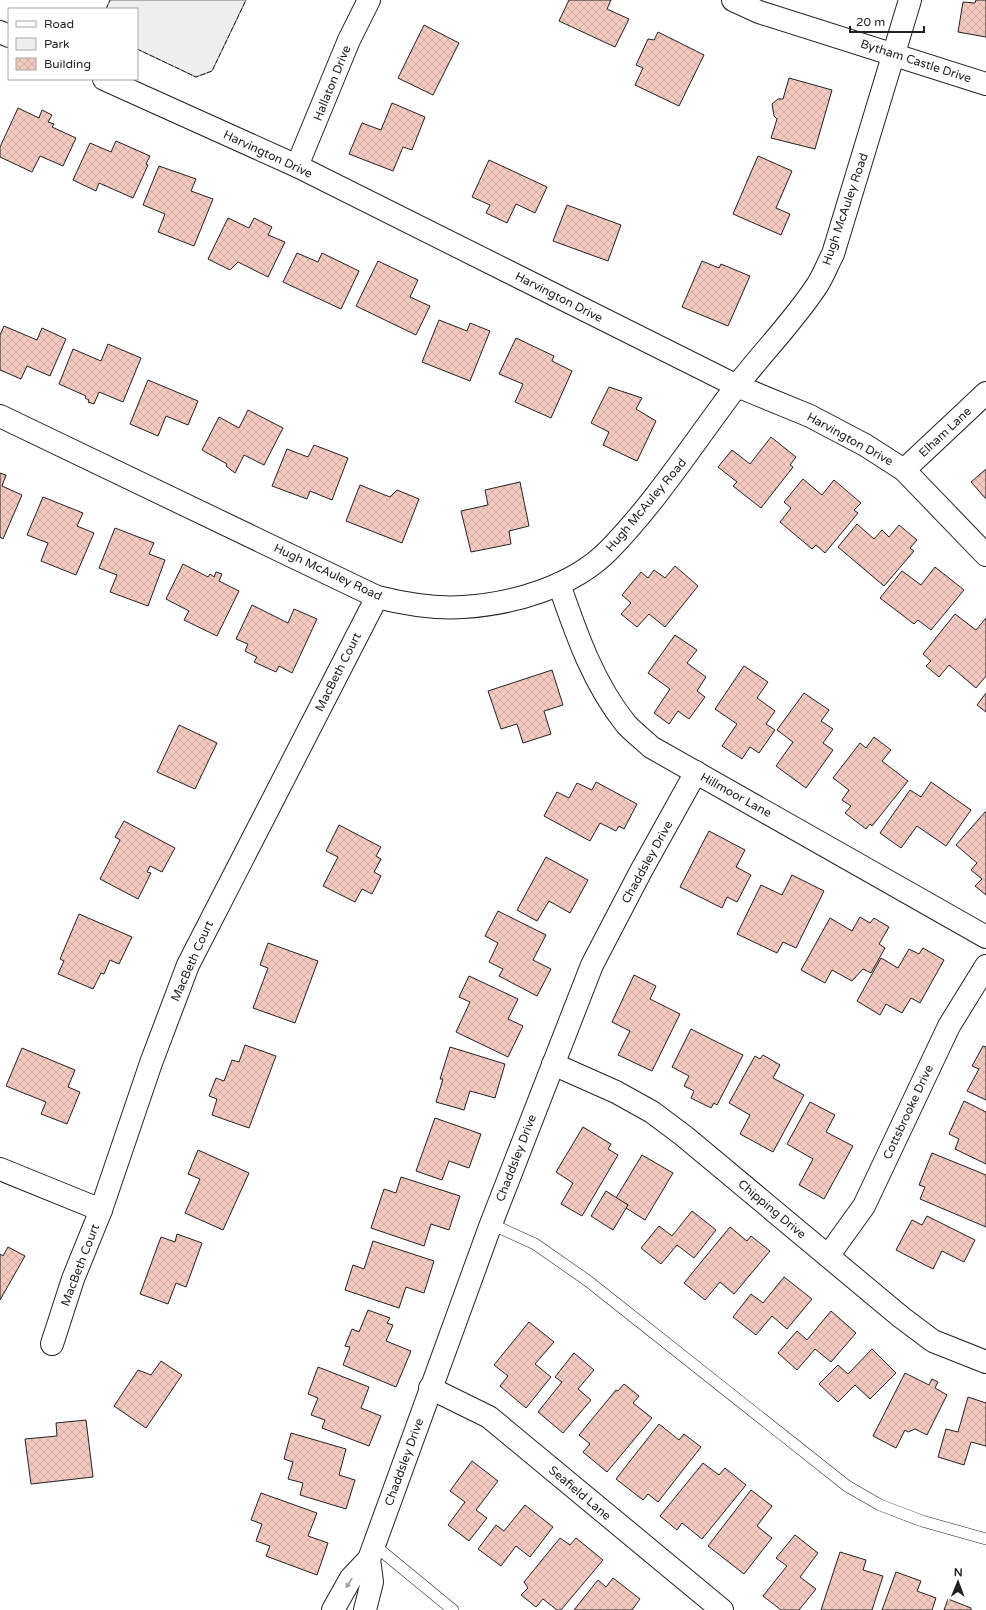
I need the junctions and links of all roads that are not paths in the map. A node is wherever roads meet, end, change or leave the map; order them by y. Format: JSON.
{"nodes":[{"id":1,"x":369,"y":0,"type":"edge"},
{"id":2,"x":732,"y":0,"type":"edge"},
{"id":3,"x":910,"y":0,"type":"edge"},
{"id":4,"x":894,"y":54,"type":"junction"},
{"id":5,"x":106,"y":80,"type":"edge"},
{"id":6,"x":986,"y":84,"type":"edge"},
{"id":7,"x":297,"y":166,"type":"junction"},
{"id":8,"x":737,"y":386,"type":"junction"},
{"id":9,"x":986,"y":393,"type":"edge"},
{"id":10,"x":0,"y":416,"type":"edge"},
{"id":11,"x":904,"y":470,"type":"junction"},
{"id":12,"x":986,"y":555,"type":"edge"},
{"id":13,"x":559,"y":584,"type":"junction"},
{"id":14,"x":377,"y":597,"type":"junction"},
{"id":15,"x":696,"y":772,"type":"junction"},
{"id":16,"x":986,"y":937,"type":"edge"},
{"id":17,"x":986,"y":966,"type":"edge"},
{"id":18,"x":553,"y":1064,"type":"junction"},
{"id":19,"x":0,"y":1169,"type":"edge"},
{"id":20,"x":101,"y":1210,"type":"junction"},
{"id":21,"x":491,"y":1224,"type":"junction"},
{"id":22,"x":828,"y":1256,"type":"junction"},
{"id":23,"x":52,"y":1344,"type":"dead end"},
{"id":24,"x":986,"y":1362,"type":"edge"},
{"id":25,"x":430,"y":1388,"type":"junction"},
{"id":26,"x":986,"y":1539,"type":"edge"},
{"id":27,"x":372,"y":1552,"type":"junction"},
{"id":28,"x":333,"y":1610,"type":"edge"},
{"id":29,"x":365,"y":1610,"type":"edge"},
{"id":30,"x":453,"y":1610,"type":"edge"},
{"id":31,"x":722,"y":1610,"type":"edge"}],
"edges":[{"from":1,"to":7,"type":"street","name":"Hallaton Drive"},
{"from":2,"to":4,"type":"street","name":"Bytham Castle Drive"},
{"from":3,"to":4,"type":"street","name":"Hugh McAuley Road"},
{"from":4,"to":6,"type":"street","name":"Bytham Castle Drive"},
{"from":4,"to":8,"type":"street","name":"Hugh McAuley Road"},
{"from":5,"to":7,"type":"street","name":"Harvington Drive"},
{"from":7,"to":8,"type":"street","name":"Harvington Drive"},
{"from":8,"to":11,"type":"street","name":"Harvington Drive"},
{"from":8,"to":13,"type":"street","name":"Hugh McAuley Road"},
{"from":9,"to":11,"type":"street","name":"Elham Lane"},
{"from":10,"to":14,"type":"street","name":"Hugh McAuley Road"},
{"from":11,"to":12,"type":"street","name":"Harvington Drive"},
{"from":13,"to":14,"type":"street","name":"Hugh McAuley Road"},
{"from":13,"to":15,"type":"street","name":"Hillmoor Lane"},
{"from":14,"to":20,"type":"street","name":"MacBeth Court"},
{"from":15,"to":16,"type":"street","name":"Hillmoor Lane"},
{"from":15,"to":18,"type":"street","name":"Chaddsley Drive"},
{"from":17,"to":22,"type":"street","name":"Cottsbrooke Drive"},
{"from":18,"to":21,"type":"street","name":"Chaddsley Drive"},
{"from":18,"to":22,"type":"street","name":"Chipping Drive"},
{"from":19,"to":20,"type":"street"},
{"from":20,"to":23,"type":"street","name":"MacBeth Court"},
{"from":21,"to":25,"type":"street","name":"Chaddsley Drive"},
{"from":21,"to":26,"type":"lane"},
{"from":22,"to":24,"type":"street","name":"Chipping Drive"},
{"from":25,"to":27,"type":"street","name":"Chaddsley Drive"},
{"from":25,"to":31,"type":"street","name":"Seafield Lane"},
{"from":27,"to":28,"type":"street","name":"Chaddsley Drive","one_way":true},
{"from":27,"to":29,"type":"street","name":"Chaddsley Drive"},
{"from":27,"to":30,"type":"lane"}]}
